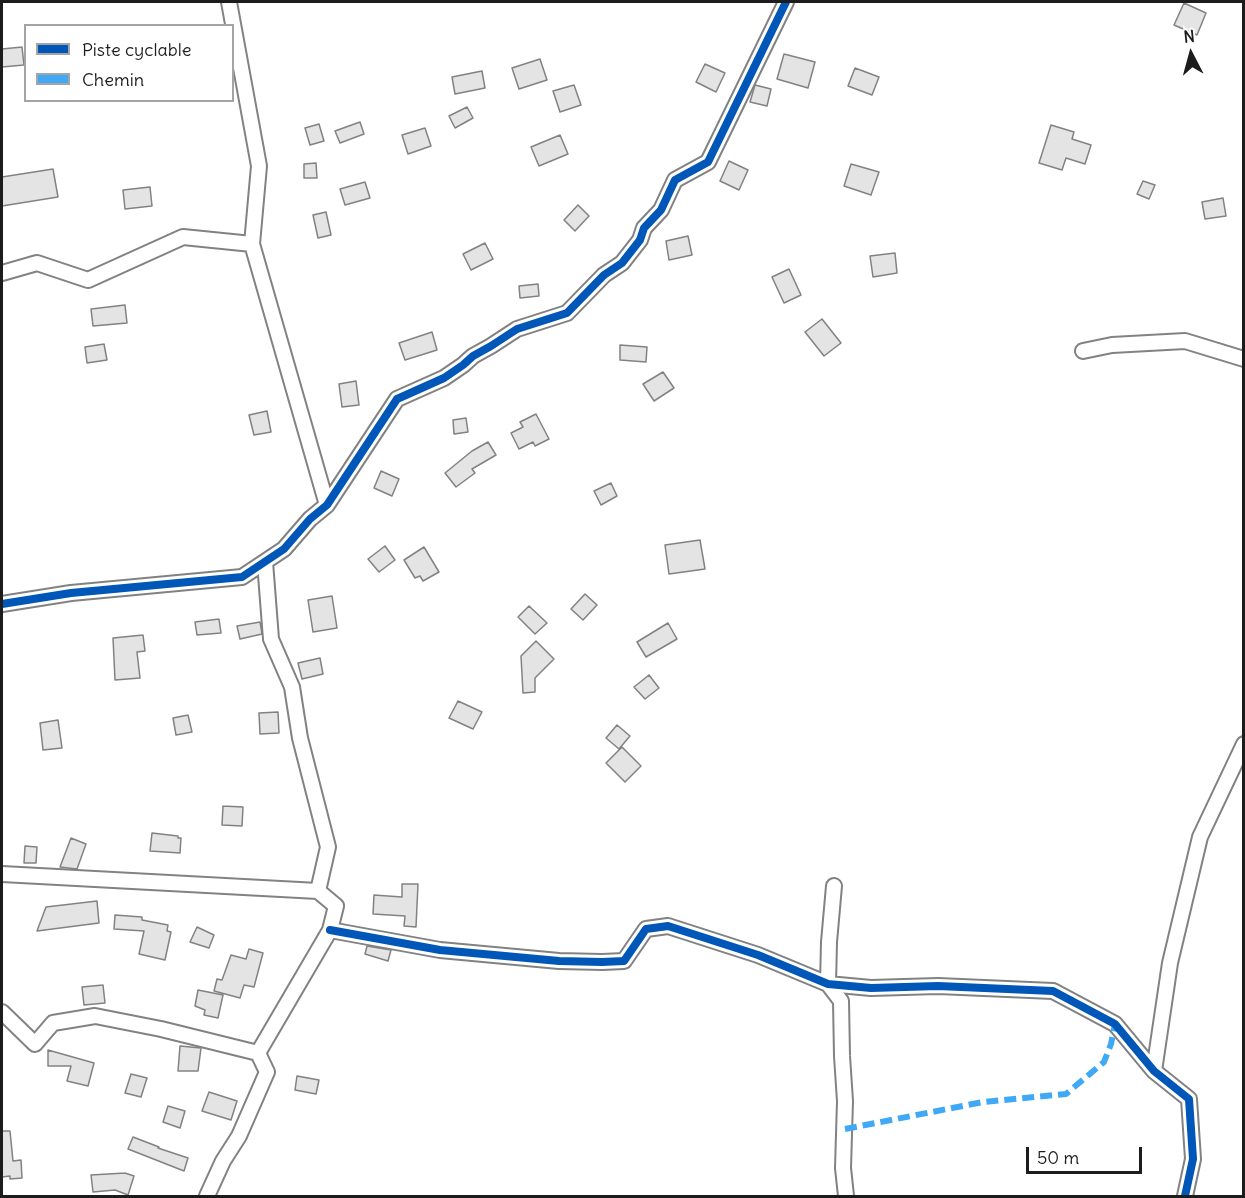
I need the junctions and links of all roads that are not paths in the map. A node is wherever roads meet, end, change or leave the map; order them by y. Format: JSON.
{"nodes":[{"id":1,"x":229,"y":2,"type":"edge"},
{"id":2,"x":786,"y":2,"type":"edge"},
{"id":3,"x":233,"y":24,"type":"edge"},
{"id":4,"x":234,"y":29,"type":"edge"},
{"id":5,"x":252,"y":244,"type":"junction"},
{"id":6,"x":2,"y":273,"type":"edge"},
{"id":7,"x":1083,"y":351,"type":"dead end"},
{"id":8,"x":1244,"y":359,"type":"edge"},
{"id":9,"x":327,"y":505,"type":"junction"},
{"id":10,"x":265,"y":562,"type":"junction"},
{"id":11,"x":2,"y":604,"type":"edge"},
{"id":12,"x":1244,"y":744,"type":"edge"},
{"id":13,"x":2,"y":874,"type":"edge"},
{"id":14,"x":834,"y":886,"type":"dead end"},
{"id":15,"x":318,"y":891,"type":"junction"},
{"id":16,"x":330,"y":930,"type":"junction"},
{"id":17,"x":828,"y":984,"type":"junction"},
{"id":18,"x":2,"y":1012,"type":"edge"},
{"id":19,"x":258,"y":1053,"type":"junction"},
{"id":20,"x":1154,"y":1071,"type":"junction"},
{"id":21,"x":207,"y":1197,"type":"edge"},
{"id":22,"x":846,"y":1197,"type":"edge"},
{"id":23,"x":1185,"y":1197,"type":"edge"}],
"edges":[{"from":1,"to":3,"type":"street"},
{"from":2,"to":9,"type":"street"},
{"from":4,"to":5,"type":"street"},
{"from":5,"to":6,"type":"street"},
{"from":5,"to":9,"type":"street"},
{"from":7,"to":8,"type":"street"},
{"from":9,"to":10,"type":"street"},
{"from":10,"to":11,"type":"street"},
{"from":10,"to":15,"type":"street"},
{"from":12,"to":20,"type":"street"},
{"from":13,"to":15,"type":"street"},
{"from":14,"to":17,"type":"street"},
{"from":15,"to":16,"type":"street"},
{"from":16,"to":17,"type":"street"},
{"from":16,"to":19,"type":"street"},
{"from":17,"to":20,"type":"street"},
{"from":17,"to":22,"type":"street"},
{"from":18,"to":19,"type":"street"},
{"from":19,"to":21,"type":"street"},
{"from":20,"to":23,"type":"street"}]}
